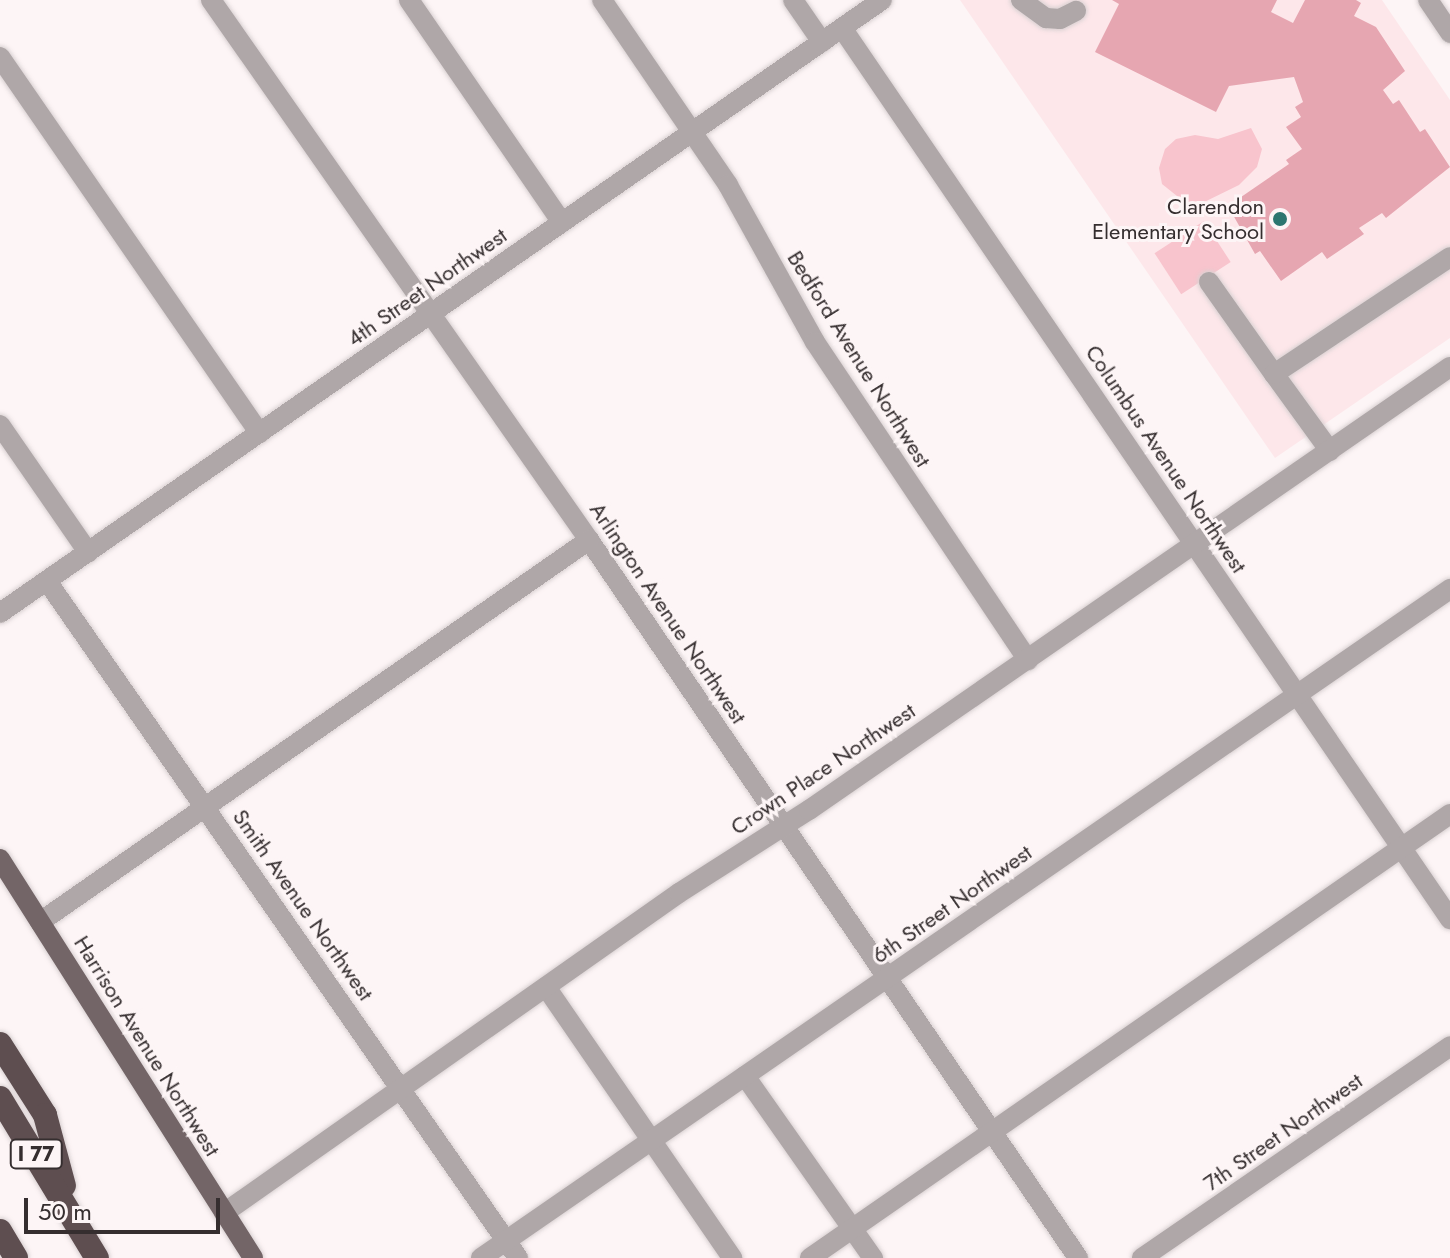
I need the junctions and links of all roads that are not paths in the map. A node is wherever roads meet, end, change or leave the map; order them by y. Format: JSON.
{"nodes":[{"id":1,"x":211,"y":0,"type":"edge"},
{"id":2,"x":409,"y":0,"type":"edge"},
{"id":3,"x":602,"y":0,"type":"edge"},
{"id":4,"x":793,"y":0,"type":"edge"},
{"id":5,"x":882,"y":0,"type":"edge"},
{"id":6,"x":1021,"y":0,"type":"edge"},
{"id":7,"x":1428,"y":0,"type":"edge"},
{"id":8,"x":1076,"y":11,"type":"dead end"},
{"id":9,"x":842,"y":28,"type":"junction"},
{"id":10,"x":1450,"y":33,"type":"edge"},
{"id":11,"x":822,"y":42,"type":"junction"},
{"id":12,"x":0,"y":57,"type":"edge"},
{"id":13,"x":692,"y":133,"type":"junction"},
{"id":14,"x":562,"y":223,"type":"junction"},
{"id":15,"x":1450,"y":257,"type":"edge"},
{"id":16,"x":1209,"y":282,"type":"dead end"},
{"id":17,"x":431,"y":314,"type":"junction"},
{"id":18,"x":1450,"y":367,"type":"edge"},
{"id":19,"x":1274,"y":374,"type":"junction"},
{"id":20,"x":0,"y":425,"type":"edge"},
{"id":21,"x":259,"y":433,"type":"junction"},
{"id":22,"x":1330,"y":451,"type":"junction"},
{"id":23,"x":589,"y":540,"type":"junction"},
{"id":24,"x":1196,"y":545,"type":"junction"},
{"id":25,"x":88,"y":552,"type":"junction"},
{"id":26,"x":47,"y":581,"type":"junction"},
{"id":27,"x":1450,"y":589,"type":"edge"},
{"id":28,"x":0,"y":613,"type":"edge"},
{"id":29,"x":1028,"y":660,"type":"junction"},
{"id":30,"x":1296,"y":695,"type":"junction"},
{"id":31,"x":204,"y":806,"type":"junction"},
{"id":32,"x":1450,"y":814,"type":"edge"},
{"id":33,"x":783,"y":825,"type":"junction"},
{"id":34,"x":1401,"y":848,"type":"junction"},
{"id":35,"x":0,"y":859,"type":"edge"},
{"id":36,"x":1450,"y":919,"type":"edge"},
{"id":37,"x":40,"y":922,"type":"junction"},
{"id":38,"x":888,"y":977,"type":"junction"},
{"id":39,"x":546,"y":987,"type":"junction"},
{"id":40,"x":0,"y":1044,"type":"edge"},
{"id":41,"x":1450,"y":1046,"type":"edge"},
{"id":42,"x":745,"y":1076,"type":"junction"},
{"id":43,"x":401,"y":1088,"type":"junction"},
{"id":44,"x":0,"y":1098,"type":"edge"},
{"id":45,"x":992,"y":1131,"type":"junction"},
{"id":46,"x":651,"y":1140,"type":"junction"},
{"id":47,"x":71,"y":1212,"type":"junction"},
{"id":48,"x":224,"y":1213,"type":"junction"},
{"id":49,"x":852,"y":1229,"type":"junction"},
{"id":50,"x":0,"y":1231,"type":"edge"},
{"id":51,"x":512,"y":1250,"type":"edge"},
{"id":52,"x":16,"y":1258,"type":"edge"},
{"id":53,"x":97,"y":1258,"type":"edge"},
{"id":54,"x":253,"y":1258,"type":"edge"},
{"id":55,"x":481,"y":1258,"type":"edge"},
{"id":56,"x":732,"y":1258,"type":"edge"},
{"id":57,"x":810,"y":1258,"type":"edge"},
{"id":58,"x":873,"y":1258,"type":"edge"},
{"id":59,"x":1078,"y":1258,"type":"edge"},
{"id":60,"x":1142,"y":1258,"type":"edge"}],
"edges":[{"from":1,"to":17,"type":"street","name":"Arlington Avenue Northwest"},
{"from":2,"to":14,"type":"street"},
{"from":3,"to":13,"type":"street","name":"Bedford Avenue Northwest"},
{"from":4,"to":11,"type":"street"},
{"from":5,"to":9,"type":"street","name":"4th Street Northwest"},
{"from":6,"to":8,"type":"street"},
{"from":7,"to":10,"type":"street"},
{"from":9,"to":11,"type":"street","name":"4th Street Northwest"},
{"from":9,"to":24,"type":"street","name":"Columbus Avenue Northwest"},
{"from":11,"to":13,"type":"street","name":"4th Street Northwest"},
{"from":12,"to":21,"type":"street"},
{"from":13,"to":14,"type":"street","name":"4th Street Northwest"},
{"from":13,"to":29,"type":"street","name":"Bedford Avenue Northwest"},
{"from":14,"to":17,"type":"street","name":"4th Street Northwest"},
{"from":15,"to":19,"type":"street"},
{"from":16,"to":19,"type":"street"},
{"from":17,"to":21,"type":"street","name":"4th Street Northwest"},
{"from":17,"to":23,"type":"street","name":"Arlington Avenue Northwest"},
{"from":18,"to":22,"type":"street","name":"Crown Place Northwest"},
{"from":19,"to":22,"type":"street"},
{"from":20,"to":25,"type":"street"},
{"from":21,"to":25,"type":"street","name":"4th Street Northwest"},
{"from":22,"to":24,"type":"street","name":"Crown Place Northwest"},
{"from":23,"to":31,"type":"street"},
{"from":23,"to":33,"type":"street","name":"Arlington Avenue Northwest"},
{"from":24,"to":29,"type":"street","name":"Crown Place Northwest"},
{"from":24,"to":30,"type":"street","name":"Columbus Avenue Northwest"},
{"from":25,"to":26,"type":"street","name":"4th Street Northwest"},
{"from":26,"to":28,"type":"street","name":"4th Street Northwest"},
{"from":26,"to":31,"type":"street","name":"Smith Avenue Northwest"},
{"from":27,"to":30,"type":"street","name":"6th Street Northwest"},
{"from":29,"to":33,"type":"street","name":"Crown Place Northwest"},
{"from":30,"to":34,"type":"street","name":"Columbus Avenue Northwest"},
{"from":30,"to":38,"type":"street","name":"6th Street Northwest"},
{"from":31,"to":37,"type":"street"},
{"from":31,"to":43,"type":"street","name":"Smith Avenue Northwest"},
{"from":32,"to":34,"type":"street"},
{"from":33,"to":38,"type":"street","name":"Arlington Avenue Northwest"},
{"from":33,"to":39,"type":"street","name":"Crown Place Northwest"},
{"from":34,"to":36,"type":"street","name":"Columbus Avenue Northwest"},
{"from":34,"to":45,"type":"street"},
{"from":35,"to":37,"type":"main road","name":"Harrison Avenue Northwest"},
{"from":37,"to":48,"type":"main road","name":"Harrison Avenue Northwest"},
{"from":38,"to":42,"type":"street","name":"6th Street Northwest"},
{"from":38,"to":45,"type":"street","name":"Arlington Avenue Northwest"},
{"from":39,"to":43,"type":"street","name":"Crown Place Northwest"},
{"from":39,"to":46,"type":"street"},
{"from":40,"to":47,"type":"highway"},
{"from":41,"to":60,"type":"street","name":"7th Street Northwest"},
{"from":42,"to":46,"type":"street","name":"6th Street Northwest"},
{"from":42,"to":49,"type":"street"},
{"from":43,"to":48,"type":"street","name":"Crown Place Northwest"},
{"from":43,"to":51,"type":"street","name":"Smith Avenue Northwest"},
{"from":44,"to":47,"type":"highway","number":"I 77"},
{"from":45,"to":49,"type":"street"},
{"from":45,"to":59,"type":"street","name":"Arlington Avenue Northwest"},
{"from":46,"to":51,"type":"street","name":"6th Street Northwest"},
{"from":46,"to":56,"type":"street"},
{"from":47,"to":53,"type":"highway","number":"I 77"},
{"from":48,"to":54,"type":"main road","name":"Harrison Avenue Northwest"},
{"from":49,"to":57,"type":"street"},
{"from":49,"to":58,"type":"street"},
{"from":50,"to":52,"type":"highway"},
{"from":51,"to":55,"type":"street","name":"6th Street Northwest"}]}
